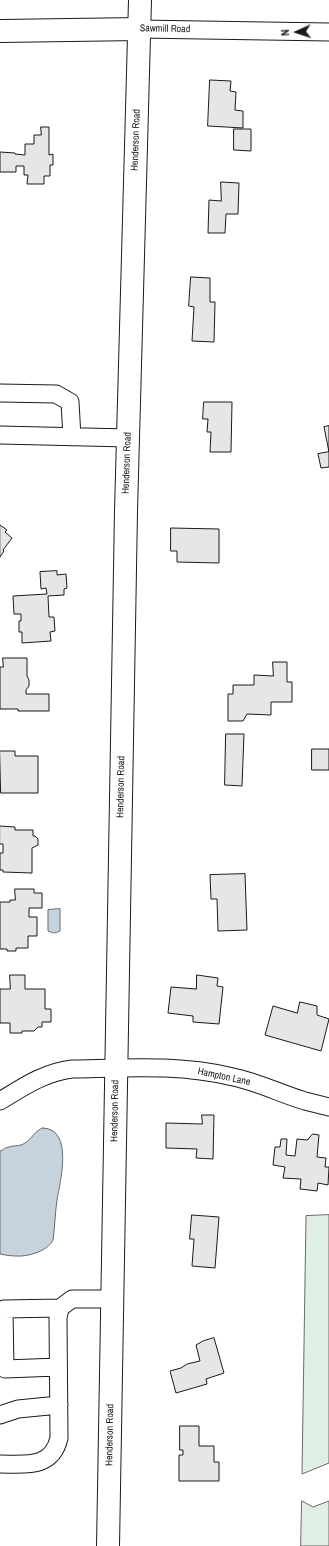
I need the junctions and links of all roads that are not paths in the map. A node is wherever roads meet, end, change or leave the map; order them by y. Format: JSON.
{"nodes":[{"id":1,"x":140,"y":0,"type":"edge"},
{"id":2,"x":139,"y":29,"type":"junction"},
{"id":3,"x":0,"y":31,"type":"edge"},
{"id":4,"x":329,"y":32,"type":"edge"},
{"id":5,"x":0,"y":393,"type":"edge"},
{"id":6,"x":0,"y":435,"type":"edge"},
{"id":7,"x":72,"y":437,"type":"junction"},
{"id":8,"x":128,"y":438,"type":"junction"},
{"id":9,"x":116,"y":1068,"type":"junction"},
{"id":10,"x":0,"y":1101,"type":"edge"},
{"id":11,"x":329,"y":1106,"type":"edge"},
{"id":12,"x":112,"y":1299,"type":"junction"},
{"id":13,"x":60,"y":1308,"type":"junction"},
{"id":14,"x":58,"y":1368,"type":"junction"},
{"id":15,"x":3,"y":1370,"type":"edge"},
{"id":16,"x":59,"y":1405,"type":"junction"},
{"id":17,"x":0,"y":1415,"type":"edge"},
{"id":18,"x":0,"y":1464,"type":"edge"},
{"id":19,"x":108,"y":1546,"type":"edge"}],
"edges":[{"from":1,"to":2,"type":"main road","name":"Henderson Road"},
{"from":2,"to":3,"type":"main road","name":"Sawmill Road"},
{"from":2,"to":4,"type":"street","name":"Sawmill Road"},
{"from":2,"to":8,"type":"main road","name":"Henderson Road"},
{"from":5,"to":7,"type":"street"},
{"from":6,"to":7,"type":"street"},
{"from":7,"to":8,"type":"street"},
{"from":8,"to":9,"type":"main road","name":"Henderson Road"},
{"from":9,"to":10,"type":"street","name":"Hampton Lane"},
{"from":9,"to":11,"type":"street","name":"Hampton Lane"},
{"from":9,"to":12,"type":"main road","name":"Henderson Road"},
{"from":12,"to":13,"type":"street"},
{"from":12,"to":19,"type":"main road","name":"Henderson Road"},
{"from":13,"to":14,"type":"street"},
{"from":13,"to":15,"type":"street"},
{"from":14,"to":15,"type":"street"},
{"from":14,"to":16,"type":"street"},
{"from":16,"to":17,"type":"street"},
{"from":16,"to":18,"type":"street"}]}
